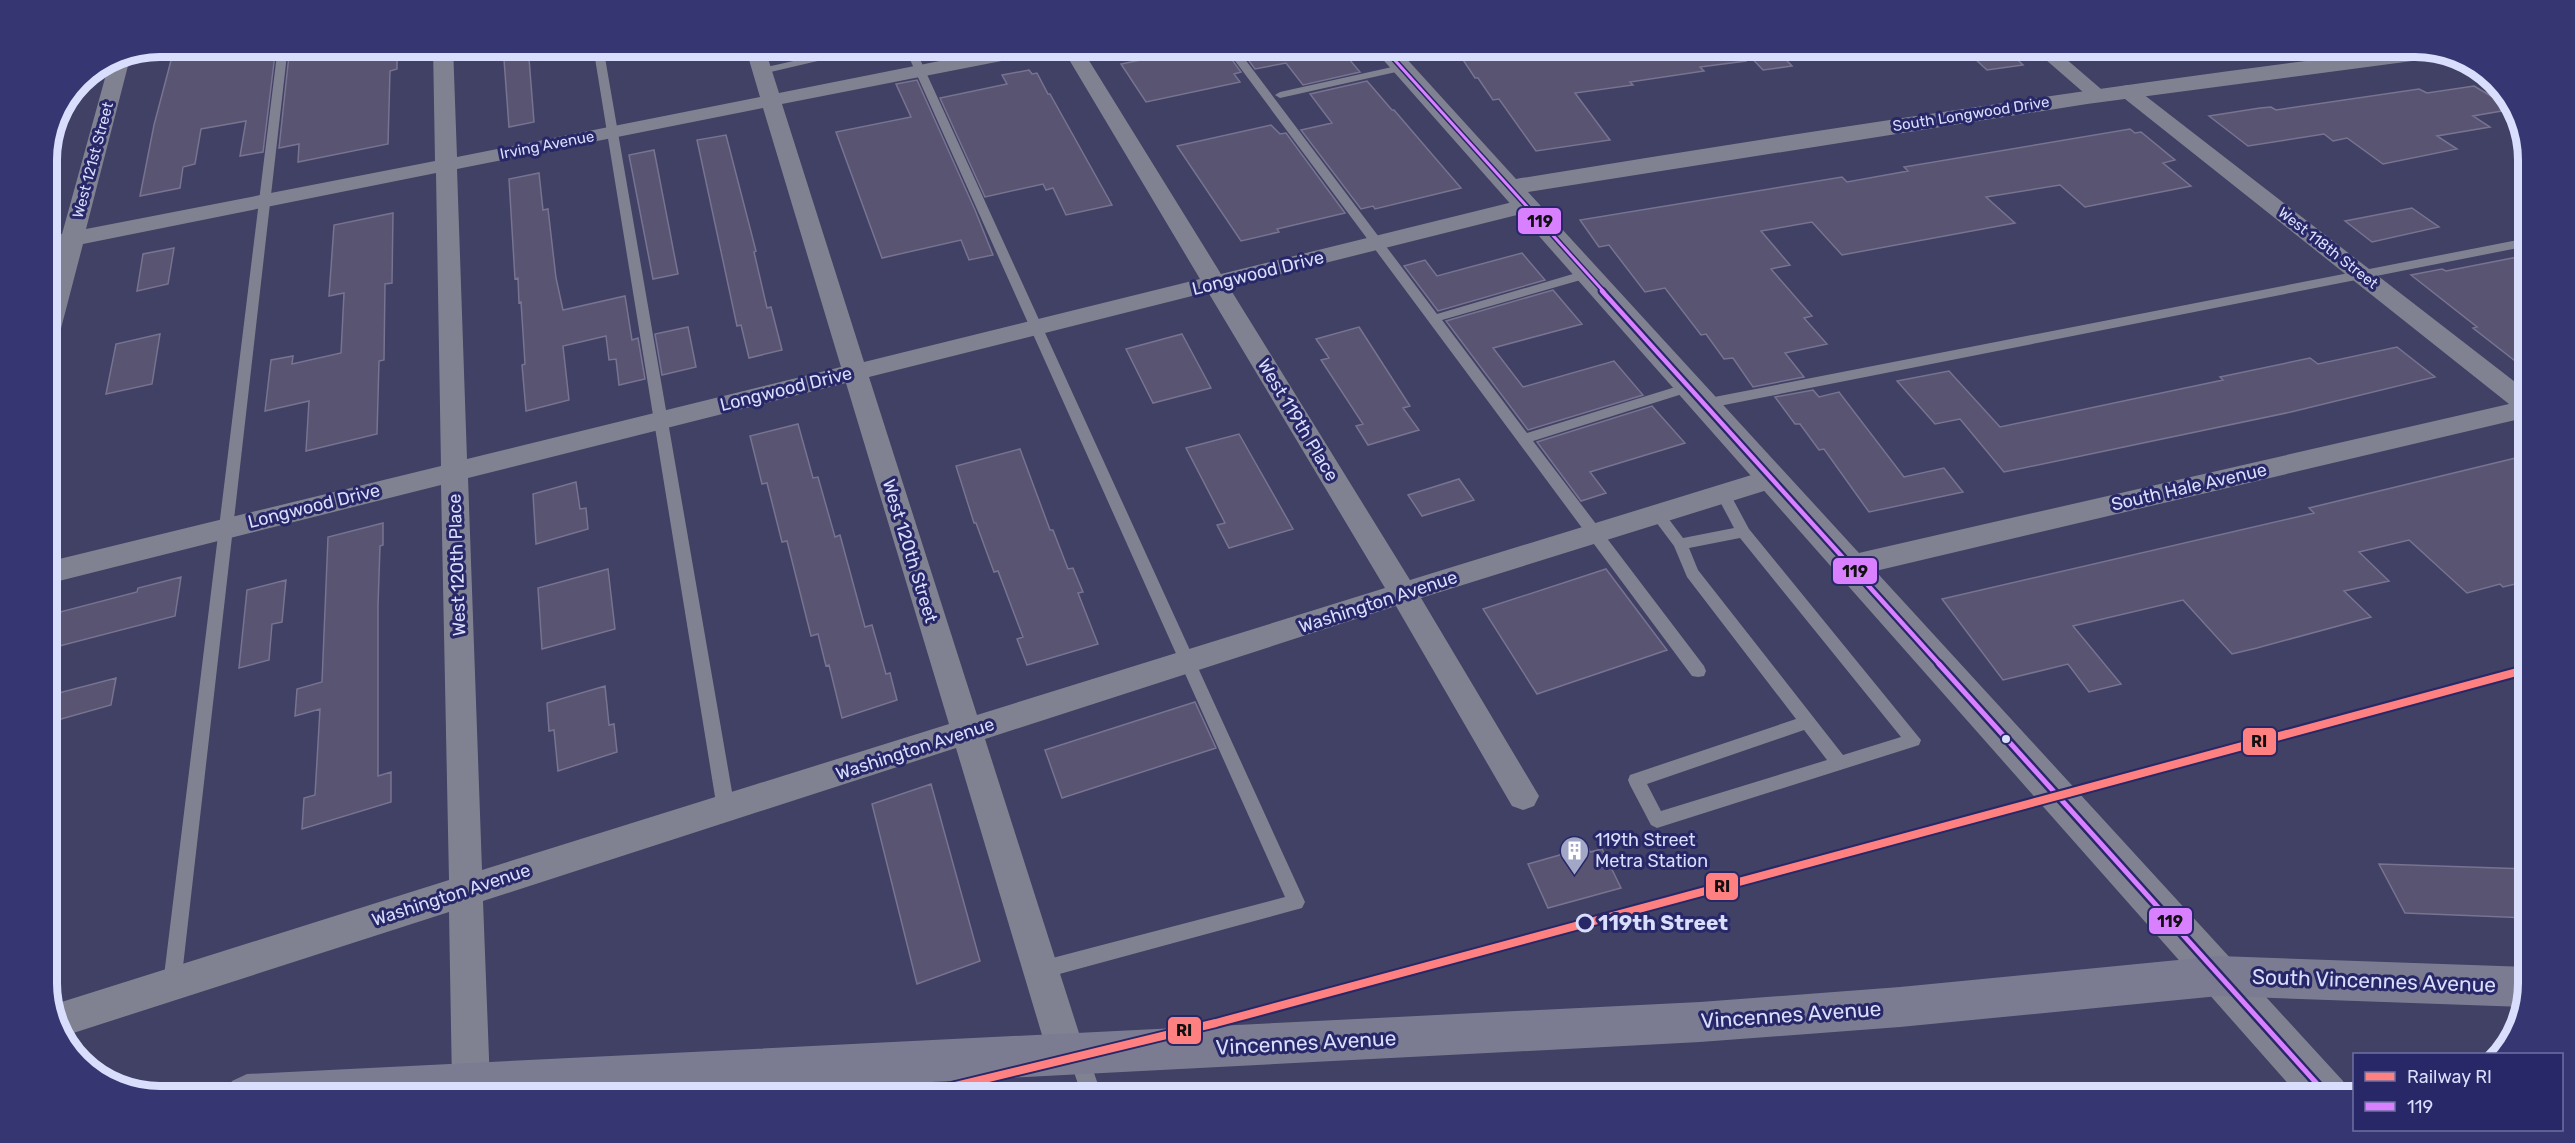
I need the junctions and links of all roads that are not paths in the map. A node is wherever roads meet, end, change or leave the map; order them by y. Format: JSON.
{"nodes":[{"id":1,"x":282,"y":57,"type":"edge"},
{"id":2,"x":443,"y":57,"type":"edge"},
{"id":3,"x":600,"y":57,"type":"edge"},
{"id":4,"x":776,"y":57,"type":"edge"},
{"id":5,"x":914,"y":57,"type":"edge"},
{"id":6,"x":993,"y":57,"type":"edge"},
{"id":7,"x":1077,"y":57,"type":"edge"},
{"id":8,"x":1237,"y":57,"type":"edge"},
{"id":9,"x":1391,"y":57,"type":"edge"},
{"id":10,"x":2052,"y":57,"type":"edge"},
{"id":11,"x":2373,"y":57,"type":"edge"},
{"id":12,"x":758,"y":59,"type":"edge"},
{"id":13,"x":118,"y":66,"type":"edge"},
{"id":14,"x":920,"y":72,"type":"junction"},
{"id":15,"x":2127,"y":91,"type":"junction"},
{"id":16,"x":1280,"y":95,"type":"dead end"},
{"id":17,"x":2098,"y":95,"type":"junction"},
{"id":18,"x":771,"y":101,"type":"junction"},
{"id":19,"x":612,"y":132,"type":"junction"},
{"id":20,"x":446,"y":165,"type":"junction"},
{"id":21,"x":1517,"y":197,"type":"junction"},
{"id":22,"x":265,"y":201,"type":"junction"},
{"id":23,"x":72,"y":238,"type":"junction"},
{"id":24,"x":57,"y":242,"type":"edge"},
{"id":25,"x":1377,"y":243,"type":"junction"},
{"id":26,"x":2518,"y":244,"type":"edge"},
{"id":27,"x":1587,"y":274,"type":"junction"},
{"id":28,"x":2362,"y":275,"type":"junction"},
{"id":29,"x":1215,"y":284,"type":"junction"},
{"id":30,"x":57,"y":297,"type":"edge"},
{"id":31,"x":1432,"y":319,"type":"junction"},
{"id":32,"x":1036,"y":327,"type":"junction"},
{"id":33,"x":855,"y":371,"type":"junction"},
{"id":34,"x":1697,"y":396,"type":"junction"},
{"id":35,"x":2518,"y":398,"type":"edge"},
{"id":36,"x":2518,"y":408,"type":"edge"},
{"id":37,"x":660,"y":420,"type":"junction"},
{"id":38,"x":1522,"y":439,"type":"junction"},
{"id":39,"x":454,"y":471,"type":"junction"},
{"id":40,"x":1771,"y":479,"type":"junction"},
{"id":41,"x":1723,"y":494,"type":"junction"},
{"id":42,"x":1657,"y":514,"type":"junction"},
{"id":43,"x":226,"y":528,"type":"junction"},
{"id":44,"x":1743,"y":532,"type":"junction"},
{"id":45,"x":1595,"y":534,"type":"junction"},
{"id":46,"x":1680,"y":544,"type":"junction"},
{"id":47,"x":1850,"y":566,"type":"junction"},
{"id":48,"x":57,"y":570,"type":"edge"},
{"id":49,"x":1403,"y":593,"type":"junction"},
{"id":50,"x":1188,"y":662,"type":"junction"},
{"id":51,"x":1698,"y":671,"type":"dead end"},
{"id":52,"x":1807,"y":722,"type":"junction"},
{"id":53,"x":967,"y":733,"type":"junction"},
{"id":54,"x":1839,"y":763,"type":"junction"},
{"id":55,"x":1523,"y":796,"type":"dead end"},
{"id":56,"x":726,"y":809,"type":"junction"},
{"id":57,"x":465,"y":890,"type":"junction"},
{"id":58,"x":1041,"y":970,"type":"junction"},
{"id":59,"x":2219,"y":976,"type":"junction"},
{"id":60,"x":172,"y":984,"type":"junction"},
{"id":61,"x":2517,"y":989,"type":"edge"},
{"id":62,"x":64,"y":1018,"type":"edge"},
{"id":63,"x":1073,"y":1055,"type":"junction"},
{"id":64,"x":471,"y":1084,"type":"junction"},
{"id":65,"x":434,"y":1086,"type":"edge"},
{"id":66,"x":1087,"y":1086,"type":"edge"},
{"id":67,"x":2319,"y":1086,"type":"edge"}],
"edges":[{"from":1,"to":22,"type":"lane"},
{"from":2,"to":20,"type":"street","name":"West 120th Place"},
{"from":3,"to":19,"type":"lane"},
{"from":4,"to":12,"type":"lane"},
{"from":5,"to":14,"type":"lane"},
{"from":6,"to":14,"type":"street","name":"Irving Avenue"},
{"from":7,"to":29,"type":"street","name":"West 119th Place"},
{"from":8,"to":25,"type":"lane"},
{"from":9,"to":16,"type":"lane"},
{"from":9,"to":21,"type":"street"},
{"from":10,"to":17,"type":"street"},
{"from":11,"to":15,"type":"street","name":"South Longwood Drive"},
{"from":12,"to":18,"type":"street","name":"West 120th Street"},
{"from":13,"to":23,"type":"street","name":"West 121st Street"},
{"from":14,"to":18,"type":"street","name":"Irving Avenue"},
{"from":14,"to":32,"type":"lane"},
{"from":15,"to":17,"type":"street","name":"South Longwood Drive"},
{"from":15,"to":28,"type":"street","name":"West 118th Street"},
{"from":17,"to":21,"type":"street","name":"South Longwood Drive"},
{"from":18,"to":19,"type":"street","name":"Irving Avenue"},
{"from":18,"to":33,"type":"street","name":"West 120th Street"},
{"from":19,"to":20,"type":"street","name":"Irving Avenue"},
{"from":19,"to":37,"type":"lane"},
{"from":20,"to":22,"type":"street","name":"Irving Avenue"},
{"from":20,"to":39,"type":"street","name":"West 120th Place"},
{"from":21,"to":25,"type":"street","name":"Longwood Drive"},
{"from":21,"to":27,"type":"street"},
{"from":22,"to":23,"type":"street","name":"Irving Avenue"},
{"from":22,"to":43,"type":"lane"},
{"from":23,"to":24,"type":"street","name":"Irving Avenue"},
{"from":23,"to":30,"type":"street","name":"West 121st Street"},
{"from":25,"to":29,"type":"street","name":"Longwood Drive"},
{"from":25,"to":31,"type":"lane"},
{"from":26,"to":28,"type":"lane"},
{"from":27,"to":31,"type":"lane"},
{"from":27,"to":34,"type":"street"},
{"from":28,"to":34,"type":"lane"},
{"from":28,"to":35,"type":"street","name":"West 118th Street"},
{"from":29,"to":32,"type":"street","name":"Longwood Drive"},
{"from":29,"to":49,"type":"street","name":"West 119th Place"},
{"from":31,"to":38,"type":"lane"},
{"from":32,"to":33,"type":"street","name":"Longwood Drive"},
{"from":32,"to":50,"type":"lane"},
{"from":33,"to":37,"type":"street","name":"Longwood Drive"},
{"from":33,"to":53,"type":"street","name":"West 120th Street"},
{"from":34,"to":38,"type":"lane"},
{"from":34,"to":40,"type":"street"},
{"from":36,"to":47,"type":"street","name":"South Hale Avenue"},
{"from":37,"to":39,"type":"street","name":"Longwood Drive"},
{"from":37,"to":56,"type":"lane"},
{"from":38,"to":45,"type":"lane"},
{"from":39,"to":43,"type":"street","name":"Longwood Drive"},
{"from":39,"to":57,"type":"street","name":"West 120th Place"},
{"from":40,"to":41,"type":"street","name":"Washington Avenue"},
{"from":40,"to":47,"type":"street"},
{"from":41,"to":42,"type":"street","name":"Washington Avenue"},
{"from":41,"to":44,"type":"lane"},
{"from":42,"to":45,"type":"street","name":"Washington Avenue"},
{"from":42,"to":46,"type":"lane"},
{"from":43,"to":48,"type":"street","name":"Longwood Drive"},
{"from":43,"to":60,"type":"lane"},
{"from":44,"to":46,"type":"lane"},
{"from":44,"to":54,"type":"lane"},
{"from":45,"to":49,"type":"street","name":"Washington Avenue"},
{"from":45,"to":51,"type":"lane"},
{"from":46,"to":52,"type":"lane"},
{"from":47,"to":59,"type":"street"},
{"from":49,"to":50,"type":"street","name":"Washington Avenue"},
{"from":49,"to":55,"type":"street","name":"West 119th Place"},
{"from":50,"to":53,"type":"street","name":"Washington Avenue"},
{"from":50,"to":58,"type":"lane"},
{"from":52,"to":54,"type":"lane"},
{"from":52,"to":54,"type":"lane"},
{"from":53,"to":56,"type":"street","name":"Washington Avenue"},
{"from":53,"to":58,"type":"street","name":"West 120th Street"},
{"from":56,"to":57,"type":"street","name":"Washington Avenue"},
{"from":57,"to":60,"type":"street","name":"Washington Avenue"},
{"from":57,"to":64,"type":"street","name":"West 120th Place"},
{"from":58,"to":63,"type":"street","name":"West 120th Street"},
{"from":59,"to":61,"type":"main road","name":"South Vincennes Avenue"},
{"from":59,"to":63,"type":"main road","name":"Vincennes Avenue"},
{"from":59,"to":67,"type":"street"},
{"from":60,"to":62,"type":"street","name":"Washington Avenue"},
{"from":63,"to":64,"type":"main road","name":"Vincennes Avenue"},
{"from":63,"to":66,"type":"lane","name":"West 120th Street"},
{"from":64,"to":65,"type":"main road","name":"Vincennes Avenue"}]}
